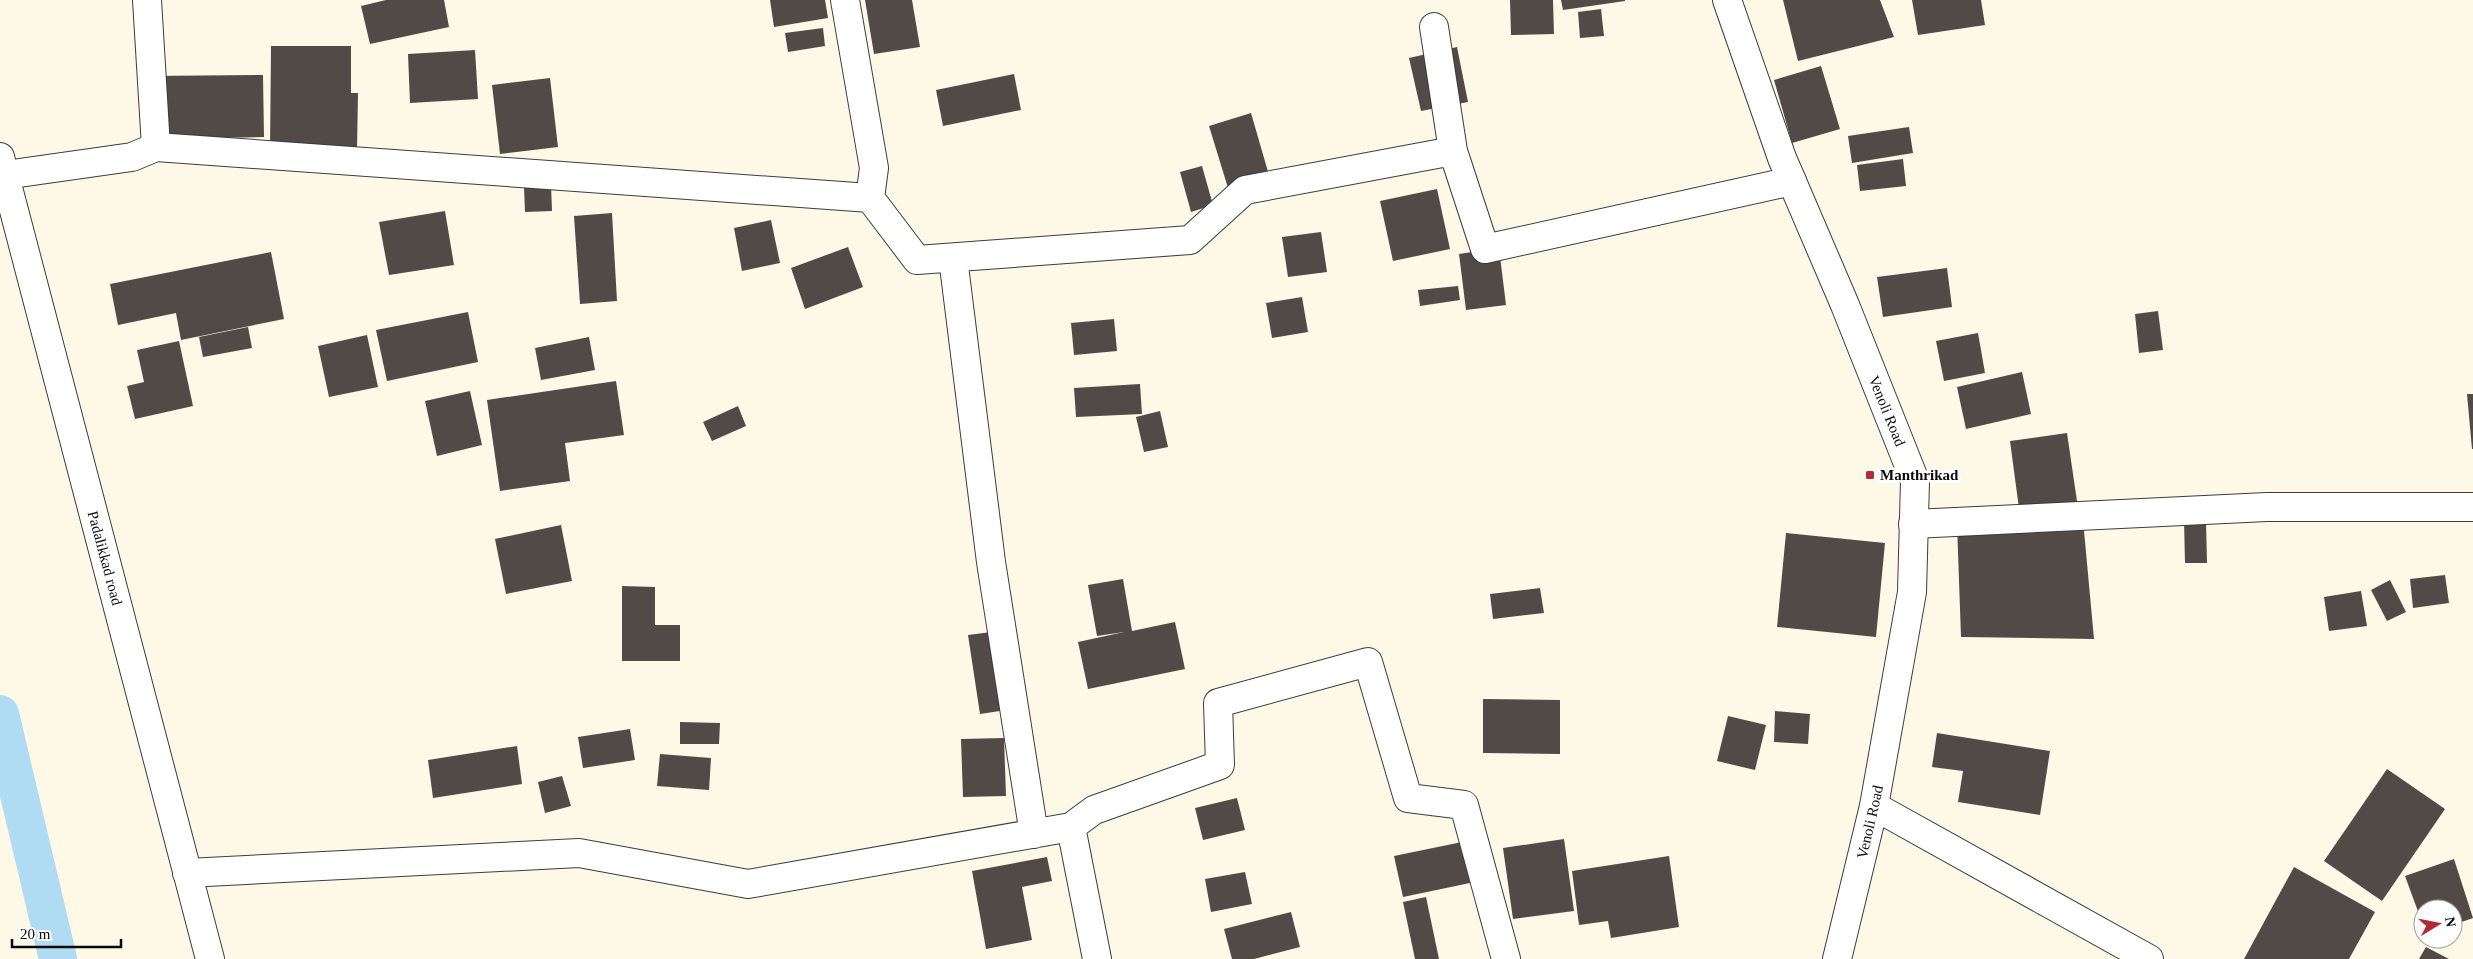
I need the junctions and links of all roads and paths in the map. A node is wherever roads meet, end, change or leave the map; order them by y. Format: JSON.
{"nodes":[{"id":1,"x":147,"y":0,"type":"edge"},
{"id":2,"x":845,"y":0,"type":"edge"},
{"id":3,"x":1726,"y":0,"type":"edge"},
{"id":4,"x":1434,"y":27,"type":"dead end"},
{"id":5,"x":156,"y":147,"type":"junction"},
{"id":6,"x":1453,"y":151,"type":"junction"},
{"id":7,"x":2,"y":166,"type":"edge"},
{"id":8,"x":1792,"y":181,"type":"junction"},
{"id":9,"x":870,"y":198,"type":"junction"},
{"id":10,"x":953,"y":258,"type":"junction"},
{"id":11,"x":2473,"y":507,"type":"edge"},
{"id":12,"x":1913,"y":524,"type":"junction"},
{"id":13,"x":1874,"y":806,"type":"junction"},
{"id":14,"x":1071,"y":827,"type":"junction"},
{"id":15,"x":1034,"y":834,"type":"junction"},
{"id":16,"x":187,"y":873,"type":"junction"},
{"id":17,"x":210,"y":959,"type":"edge"},
{"id":18,"x":1097,"y":959,"type":"edge"},
{"id":19,"x":1506,"y":959,"type":"edge"},
{"id":20,"x":1837,"y":959,"type":"edge"},
{"id":21,"x":2149,"y":959,"type":"edge"}],
"edges":[{"from":1,"to":5,"type":"street"},
{"from":2,"to":9,"type":"street"},
{"from":3,"to":8,"type":"street","name":"Venoli Road"},
{"from":4,"to":6,"type":"street"},
{"from":5,"to":7,"type":"street"},
{"from":5,"to":9,"type":"street"},
{"from":6,"to":8,"type":"street"},
{"from":6,"to":10,"type":"street"},
{"from":7,"to":16,"type":"street","name":"Padalikkad road"},
{"from":8,"to":12,"type":"street","name":"Venoli Road"},
{"from":9,"to":10,"type":"street"},
{"from":10,"to":15,"type":"street"},
{"from":11,"to":12,"type":"street"},
{"from":12,"to":13,"type":"street","name":"Venoli Road"},
{"from":13,"to":20,"type":"street","name":"Venoli Road"},
{"from":13,"to":21,"type":"street"},
{"from":14,"to":15,"type":"street"},
{"from":14,"to":18,"type":"street"},
{"from":14,"to":19,"type":"street"},
{"from":15,"to":16,"type":"street"},
{"from":16,"to":17,"type":"street","name":"Padalikkad road"}]}
